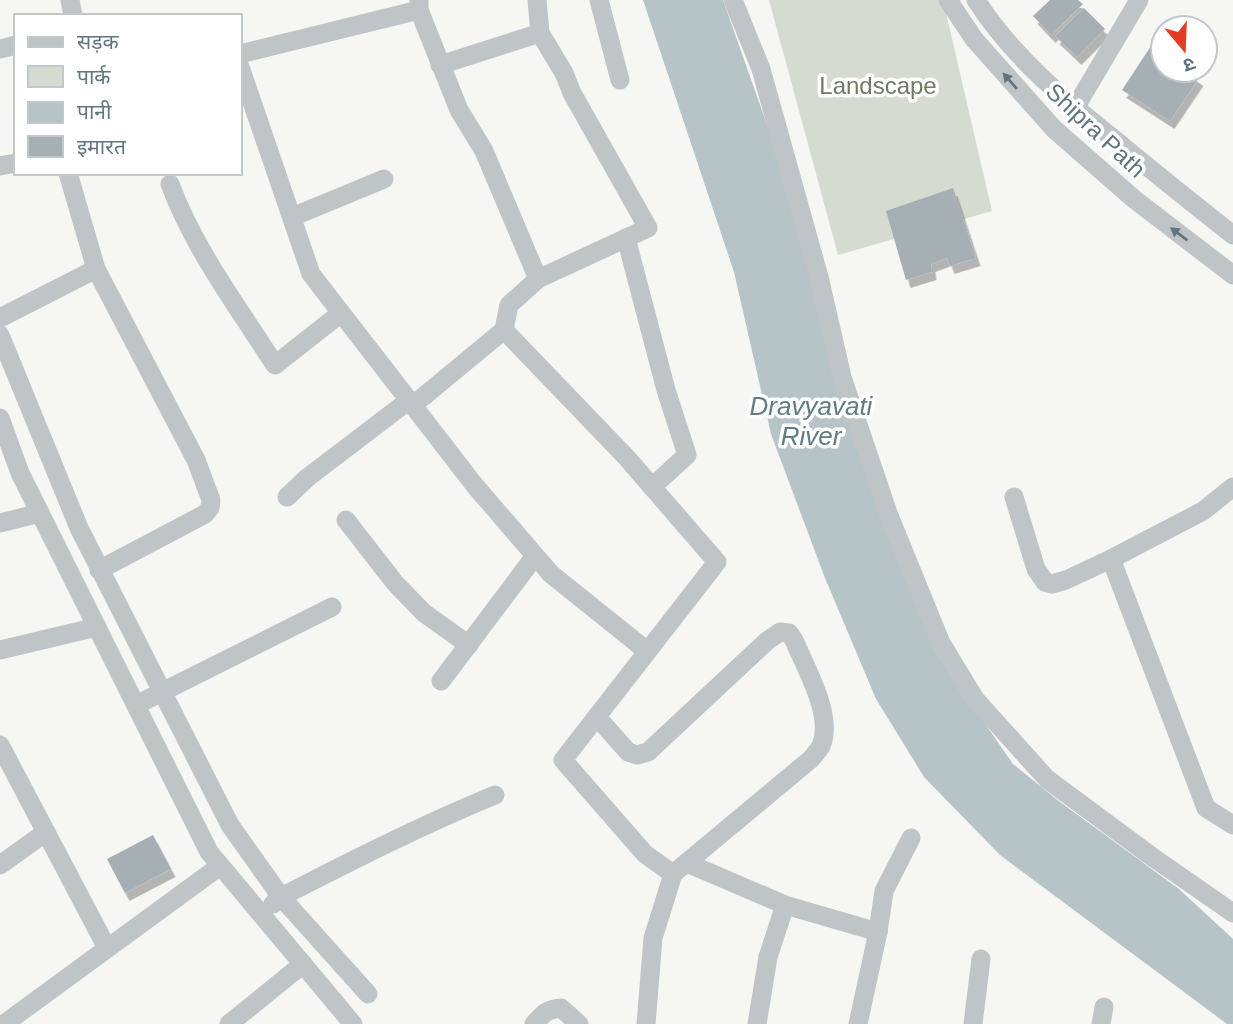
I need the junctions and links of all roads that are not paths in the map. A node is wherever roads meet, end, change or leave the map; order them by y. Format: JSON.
{"nodes":[{"id":1,"x":537,"y":0,"type":"edge"},
{"id":2,"x":599,"y":0,"type":"edge"},
{"id":3,"x":733,"y":0,"type":"edge"},
{"id":4,"x":948,"y":0,"type":"edge"},
{"id":5,"x":976,"y":0,"type":"edge"},
{"id":6,"x":1139,"y":0,"type":"edge"},
{"id":7,"x":419,"y":5,"type":"edge"},
{"id":8,"x":540,"y":33,"type":"junction"},
{"id":9,"x":242,"y":53,"type":"edge"},
{"id":10,"x":440,"y":65,"type":"junction"},
{"id":11,"x":242,"y":73,"type":"edge"},
{"id":12,"x":620,"y":80,"type":"dead end"},
{"id":13,"x":1075,"y":108,"type":"junction"},
{"id":14,"x":69,"y":175,"type":"edge"},
{"id":15,"x":384,"y":179,"type":"dead end"},
{"id":16,"x":170,"y":184,"type":"dead end"},
{"id":17,"x":292,"y":217,"type":"junction"},
{"id":18,"x":1233,"y":236,"type":"edge"},
{"id":19,"x":626,"y":238,"type":"junction"},
{"id":20,"x":96,"y":269,"type":"junction"},
{"id":21,"x":1233,"y":275,"type":"edge"},
{"id":22,"x":538,"y":279,"type":"junction"},
{"id":23,"x":341,"y":313,"type":"junction"},
{"id":24,"x":0,"y":318,"type":"edge"},
{"id":25,"x":504,"y":330,"type":"junction"},
{"id":26,"x":0,"y":335,"type":"edge"},
{"id":27,"x":410,"y":403,"type":"junction"},
{"id":28,"x":0,"y":418,"type":"edge"},
{"id":29,"x":652,"y":487,"type":"junction"},
{"id":30,"x":1232,"y":489,"type":"edge"},
{"id":31,"x":287,"y":497,"type":"dead end"},
{"id":32,"x":1014,"y":497,"type":"dead end"},
{"id":33,"x":40,"y":513,"type":"junction"},
{"id":34,"x":346,"y":520,"type":"dead end"},
{"id":35,"x":0,"y":523,"type":"edge"},
{"id":36,"x":535,"y":556,"type":"junction"},
{"id":37,"x":1111,"y":559,"type":"junction"},
{"id":38,"x":99,"y":570,"type":"junction"},
{"id":39,"x":331,"y":607,"type":"dead end"},
{"id":40,"x":97,"y":627,"type":"junction"},
{"id":41,"x":469,"y":645,"type":"junction"},
{"id":42,"x":0,"y":650,"type":"edge"},
{"id":43,"x":647,"y":651,"type":"junction"},
{"id":44,"x":442,"y":681,"type":"dead end"},
{"id":45,"x":163,"y":693,"type":"junction"},
{"id":46,"x":136,"y":705,"type":"junction"},
{"id":47,"x":597,"y":717,"type":"junction"},
{"id":48,"x":0,"y":745,"type":"edge"},
{"id":49,"x":495,"y":795,"type":"dead end"},
{"id":50,"x":1233,"y":825,"type":"edge"},
{"id":51,"x":46,"y":832,"type":"junction"},
{"id":52,"x":911,"y":838,"type":"dead end"},
{"id":53,"x":0,"y":865,"type":"edge"},
{"id":54,"x":220,"y":866,"type":"junction"},
{"id":55,"x":680,"y":869,"type":"junction"},
{"id":56,"x":281,"y":897,"type":"junction"},
{"id":57,"x":785,"y":905,"type":"junction"},
{"id":58,"x":1233,"y":913,"type":"edge"},
{"id":59,"x":261,"y":914,"type":"junction"},
{"id":60,"x":878,"y":932,"type":"junction"},
{"id":61,"x":107,"y":948,"type":"junction"},
{"id":62,"x":981,"y":959,"type":"dead end"},
{"id":63,"x":303,"y":964,"type":"junction"},
{"id":64,"x":368,"y":994,"type":"dead end"},
{"id":65,"x":4,"y":1024,"type":"edge"},
{"id":66,"x":229,"y":1024,"type":"edge"},
{"id":67,"x":353,"y":1024,"type":"edge"},
{"id":68,"x":534,"y":1024,"type":"edge"},
{"id":69,"x":579,"y":1024,"type":"edge"},
{"id":70,"x":646,"y":1024,"type":"edge"},
{"id":71,"x":757,"y":1024,"type":"edge"},
{"id":72,"x":858,"y":1024,"type":"edge"},
{"id":73,"x":973,"y":1024,"type":"edge"}],
"edges":[{"from":1,"to":8,"type":"street"},
{"from":2,"to":12,"type":"street"},
{"from":3,"to":58,"type":"street"},
{"from":21,"to":4,"type":"street","name":"Shipra Path","one_way":true},
{"from":5,"to":13,"type":"street","name":"Shipra Path"},
{"from":6,"to":13,"type":"street"},
{"from":7,"to":9,"type":"street"},
{"from":7,"to":10,"type":"street"},
{"from":8,"to":10,"type":"street"},
{"from":8,"to":19,"type":"street"},
{"from":10,"to":22,"type":"street"},
{"from":11,"to":17,"type":"street"},
{"from":13,"to":18,"type":"street","name":"Shipra Path"},
{"from":14,"to":20,"type":"street"},
{"from":15,"to":17,"type":"street"},
{"from":16,"to":23,"type":"street"},
{"from":17,"to":23,"type":"street"},
{"from":19,"to":22,"type":"street"},
{"from":19,"to":29,"type":"street"},
{"from":20,"to":24,"type":"street"},
{"from":20,"to":38,"type":"street"},
{"from":22,"to":25,"type":"street"},
{"from":23,"to":27,"type":"street"},
{"from":25,"to":27,"type":"street"},
{"from":25,"to":29,"type":"street"},
{"from":26,"to":38,"type":"street"},
{"from":27,"to":31,"type":"street"},
{"from":27,"to":36,"type":"street"},
{"from":28,"to":33,"type":"street"},
{"from":29,"to":43,"type":"street"},
{"from":30,"to":37,"type":"street"},
{"from":32,"to":37,"type":"street"},
{"from":33,"to":35,"type":"street"},
{"from":33,"to":40,"type":"street"},
{"from":34,"to":41,"type":"street"},
{"from":36,"to":41,"type":"street"},
{"from":36,"to":43,"type":"street"},
{"from":37,"to":50,"type":"street"},
{"from":38,"to":45,"type":"street"},
{"from":39,"to":45,"type":"street"},
{"from":40,"to":42,"type":"street"},
{"from":40,"to":46,"type":"street"},
{"from":41,"to":44,"type":"street"},
{"from":43,"to":47,"type":"street"},
{"from":45,"to":46,"type":"street"},
{"from":45,"to":56,"type":"street"},
{"from":46,"to":54,"type":"street"},
{"from":47,"to":55,"type":"street"},
{"from":47,"to":55,"type":"street"},
{"from":48,"to":51,"type":"street"},
{"from":49,"to":56,"type":"street"},
{"from":51,"to":53,"type":"street"},
{"from":51,"to":61,"type":"street"},
{"from":52,"to":60,"type":"street"},
{"from":54,"to":59,"type":"street"},
{"from":54,"to":61,"type":"street"},
{"from":55,"to":57,"type":"street"},
{"from":55,"to":70,"type":"street"},
{"from":56,"to":59,"type":"street"},
{"from":56,"to":64,"type":"street"},
{"from":57,"to":60,"type":"street"},
{"from":57,"to":71,"type":"street"},
{"from":59,"to":63,"type":"street"},
{"from":60,"to":72,"type":"street"},
{"from":61,"to":65,"type":"street"},
{"from":62,"to":73,"type":"street"},
{"from":63,"to":66,"type":"street"},
{"from":63,"to":67,"type":"street"},
{"from":68,"to":69,"type":"street"}]}
